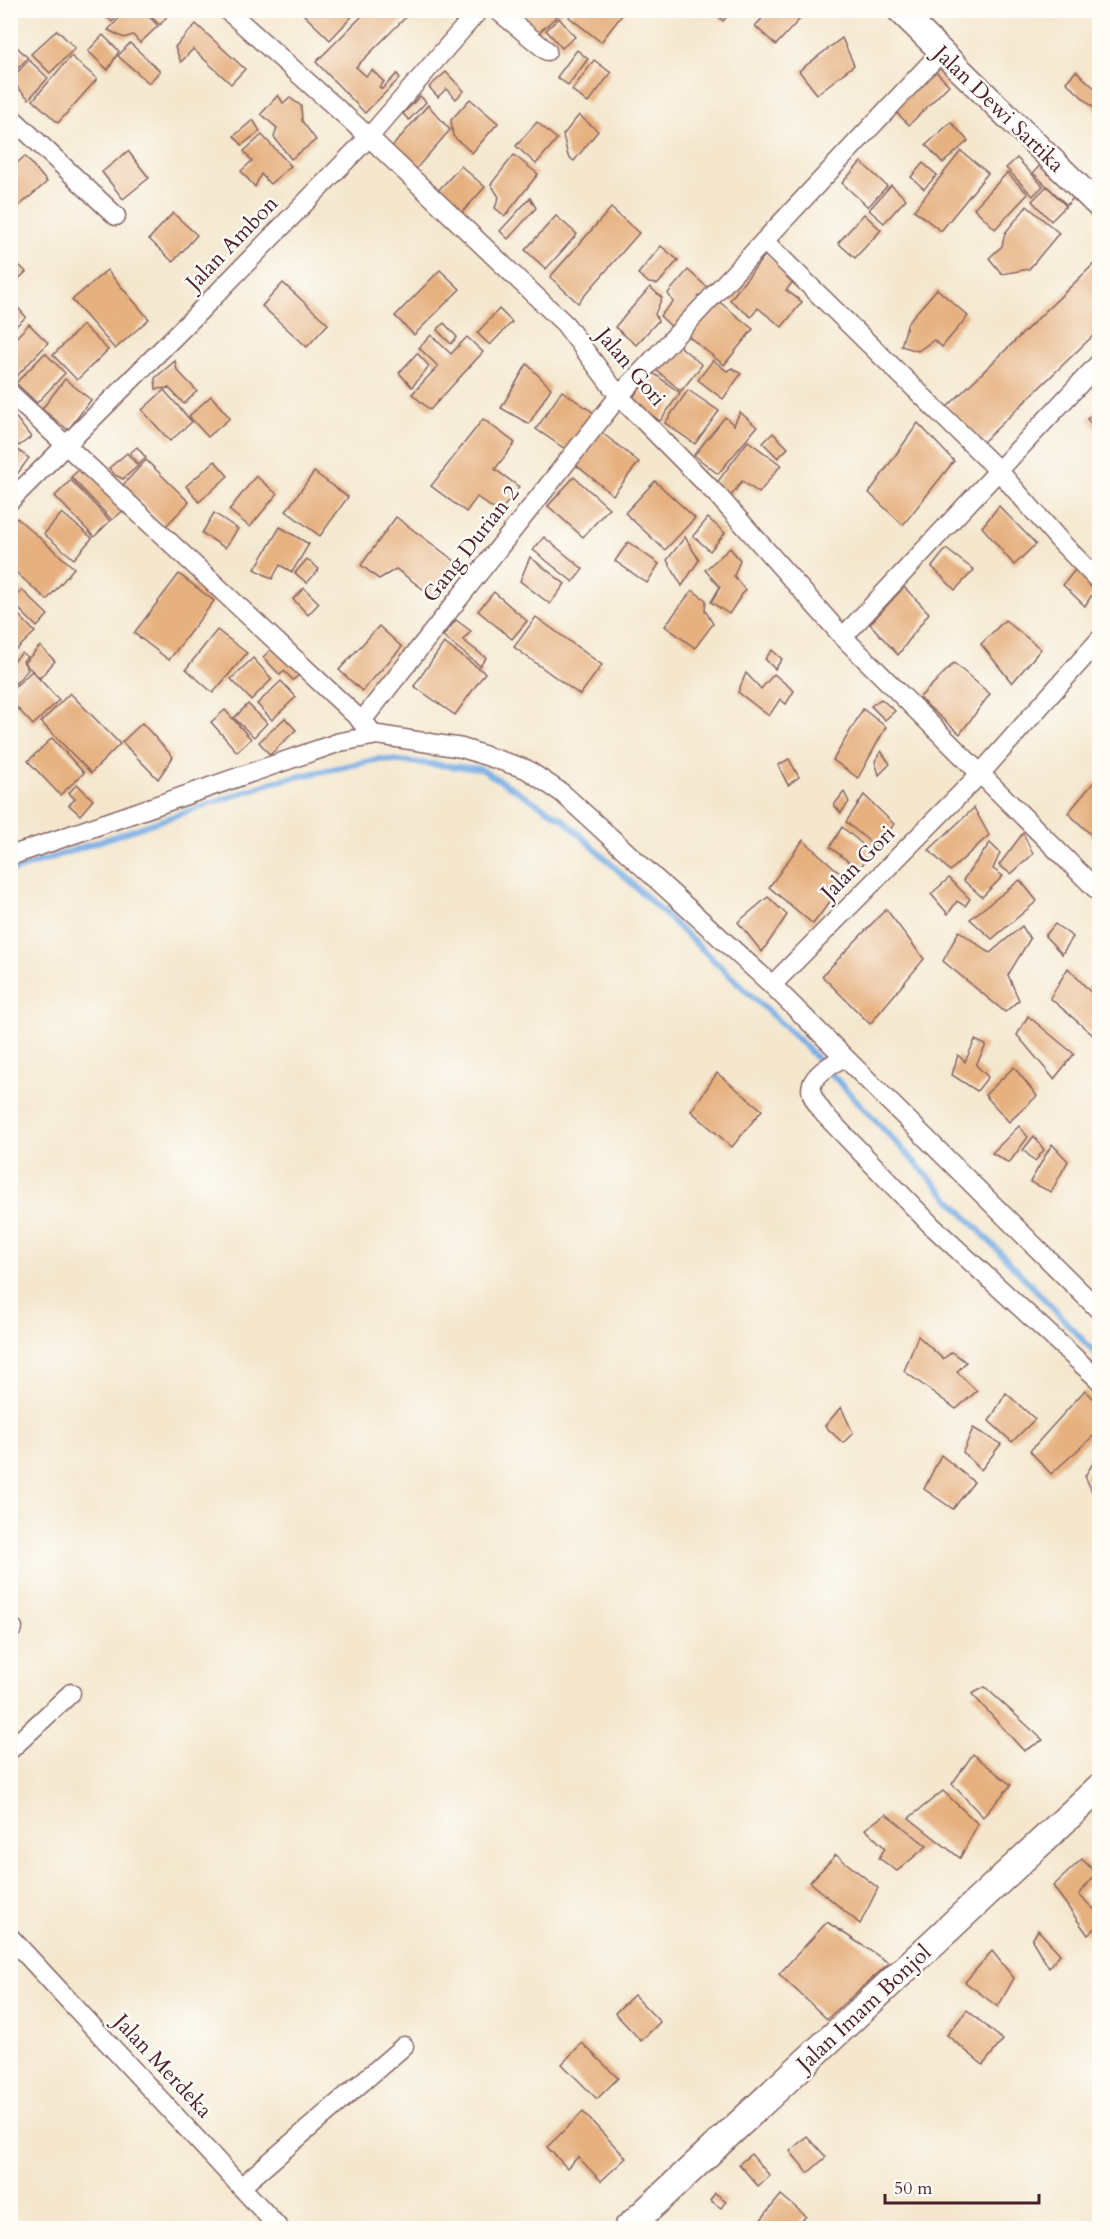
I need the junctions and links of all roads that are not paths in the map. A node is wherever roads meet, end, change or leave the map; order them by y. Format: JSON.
{"nodes":[{"id":1,"x":227,"y":10,"type":"edge"},
{"id":2,"x":479,"y":10,"type":"edge"},
{"id":3,"x":497,"y":10,"type":"edge"},
{"id":4,"x":899,"y":10,"type":"edge"},
{"id":5,"x":548,"y":51,"type":"dead end"},
{"id":6,"x":941,"y":52,"type":"junction"},
{"id":7,"x":10,"y":116,"type":"edge"},
{"id":8,"x":369,"y":137,"type":"junction"},
{"id":9,"x":1100,"y":207,"type":"edge"},
{"id":10,"x":116,"y":216,"type":"dead end"},
{"id":11,"x":764,"y":241,"type":"junction"},
{"id":12,"x":1100,"y":362,"type":"edge"},
{"id":13,"x":10,"y":393,"type":"edge"},
{"id":14,"x":619,"y":396,"type":"junction"},
{"id":15,"x":66,"y":444,"type":"junction"},
{"id":16,"x":998,"y":470,"type":"junction"},
{"id":17,"x":10,"y":501,"type":"edge"},
{"id":18,"x":1100,"y":582,"type":"edge"},
{"id":19,"x":843,"y":637,"type":"junction"},
{"id":20,"x":1100,"y":639,"type":"edge"},
{"id":21,"x":361,"y":722,"type":"junction"},
{"id":22,"x":378,"y":735,"type":"junction"},
{"id":23,"x":980,"y":774,"type":"junction"},
{"id":24,"x":10,"y":856,"type":"edge"},
{"id":25,"x":1100,"y":893,"type":"edge"},
{"id":26,"x":772,"y":985,"type":"junction"},
{"id":27,"x":841,"y":1059,"type":"junction"},
{"id":28,"x":1100,"y":1311,"type":"edge"},
{"id":29,"x":1100,"y":1381,"type":"edge"},
{"id":30,"x":71,"y":1693,"type":"dead end"},
{"id":31,"x":10,"y":1750,"type":"edge"},
{"id":32,"x":1100,"y":1787,"type":"edge"},
{"id":33,"x":10,"y":1937,"type":"edge"},
{"id":34,"x":404,"y":2046,"type":"dead end"},
{"id":35,"x":242,"y":2186,"type":"junction"},
{"id":36,"x":279,"y":2229,"type":"edge"},
{"id":37,"x":628,"y":2229,"type":"edge"}],
"edges":[{"from":1,"to":8,"type":"street","name":"Jalan Gori"},
{"from":2,"to":8,"type":"street","name":"Jalan Ambon"},
{"from":3,"to":5,"type":"street"},
{"from":4,"to":6,"type":"main road","name":"Jalan Dewi Sartika"},
{"from":6,"to":9,"type":"main road","name":"Jalan Dewi Sartika"},
{"from":6,"to":11,"type":"street","name":"Gang Durian 2"},
{"from":7,"to":10,"type":"street"},
{"from":8,"to":14,"type":"street","name":"Jalan Gori"},
{"from":8,"to":15,"type":"street","name":"Jalan Ambon"},
{"from":11,"to":14,"type":"street","name":"Gang Durian 2"},
{"from":11,"to":16,"type":"street"},
{"from":12,"to":16,"type":"street"},
{"from":13,"to":15,"type":"street"},
{"from":14,"to":19,"type":"street","name":"Jalan Gori"},
{"from":14,"to":21,"type":"street","name":"Gang Durian 2"},
{"from":15,"to":17,"type":"street","name":"Jalan Ambon"},
{"from":15,"to":21,"type":"street"},
{"from":16,"to":18,"type":"street"},
{"from":16,"to":19,"type":"street"},
{"from":19,"to":23,"type":"street","name":"Jalan Gori"},
{"from":20,"to":23,"type":"street","name":"Jalan Gori"},
{"from":21,"to":22,"type":"street"},
{"from":22,"to":24,"type":"street"},
{"from":22,"to":26,"type":"street"},
{"from":23,"to":25,"type":"street","name":"Jalan Gori"},
{"from":23,"to":26,"type":"street","name":"Jalan Gori"},
{"from":26,"to":27,"type":"street"},
{"from":27,"to":28,"type":"street"},
{"from":27,"to":29,"type":"street"},
{"from":30,"to":31,"type":"street"},
{"from":32,"to":37,"type":"main road","name":"Jalan Imam Bonjol"},
{"from":33,"to":35,"type":"street","name":"Jalan Merdeka"},
{"from":34,"to":35,"type":"street"},
{"from":35,"to":36,"type":"street","name":"Jalan Merdeka"}]}
